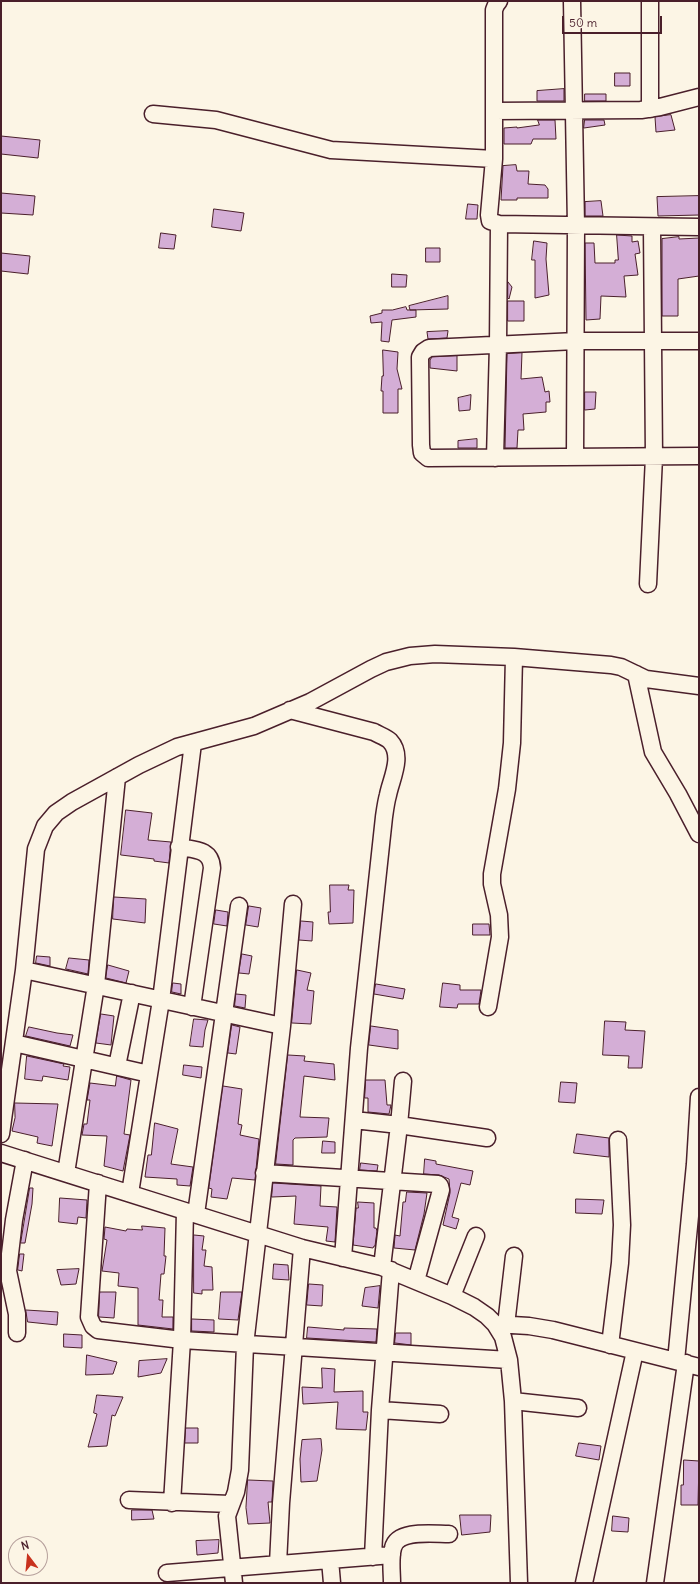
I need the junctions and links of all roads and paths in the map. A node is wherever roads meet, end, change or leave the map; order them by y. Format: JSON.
{"nodes":[{"id":1,"x":499,"y":1,"type":"edge"},
{"id":2,"x":572,"y":1,"type":"edge"},
{"id":3,"x":650,"y":1,"type":"edge"},
{"id":4,"x":699,"y":97,"type":"edge"},
{"id":5,"x":650,"y":109,"type":"junction"},
{"id":6,"x":494,"y":111,"type":"junction"},
{"id":7,"x":574,"y":111,"type":"junction"},
{"id":8,"x":153,"y":114,"type":"dead end"},
{"id":9,"x":494,"y":159,"type":"junction"},
{"id":10,"x":499,"y":224,"type":"junction"},
{"id":11,"x":576,"y":226,"type":"junction"},
{"id":12,"x":652,"y":227,"type":"junction"},
{"id":13,"x":699,"y":227,"type":"edge"},
{"id":14,"x":576,"y":341,"type":"junction"},
{"id":15,"x":652,"y":341,"type":"junction"},
{"id":16,"x":699,"y":341,"type":"edge"},
{"id":17,"x":498,"y":345,"type":"junction"},
{"id":18,"x":699,"y":456,"type":"edge"},
{"id":19,"x":574,"y":457,"type":"junction"},
{"id":20,"x":654,"y":457,"type":"junction"},
{"id":21,"x":495,"y":458,"type":"junction"},
{"id":22,"x":648,"y":584,"type":"dead end"},
{"id":23,"x":514,"y":657,"type":"junction"},
{"id":24,"x":636,"y":674,"type":"junction"},
{"id":25,"x":699,"y":686,"type":"edge"},
{"id":26,"x":290,"y":710,"type":"junction"},
{"id":27,"x":193,"y":742,"type":"junction"},
{"id":28,"x":117,"y":777,"type":"junction"},
{"id":29,"x":699,"y":834,"type":"edge"},
{"id":30,"x":179,"y":847,"type":"junction"},
{"id":31,"x":293,"y":904,"type":"dead end"},
{"id":32,"x":239,"y":906,"type":"dead end"},
{"id":33,"x":24,"y":970,"type":"junction"},
{"id":34,"x":96,"y":985,"type":"junction"},
{"id":35,"x":132,"y":993,"type":"junction"},
{"id":36,"x":160,"y":1000,"type":"junction"},
{"id":37,"x":488,"y":1006,"type":"dead end"},
{"id":38,"x":192,"y":1007,"type":"junction"},
{"id":39,"x":225,"y":1014,"type":"junction"},
{"id":40,"x":282,"y":1026,"type":"junction"},
{"id":41,"x":14,"y":1043,"type":"junction"},
{"id":42,"x":83,"y":1058,"type":"junction"},
{"id":43,"x":117,"y":1066,"type":"junction"},
{"id":44,"x":149,"y":1074,"type":"junction"},
{"id":45,"x":403,"y":1081,"type":"dead end"},
{"id":46,"x":699,"y":1097,"type":"edge"},
{"id":47,"x":354,"y":1120,"type":"junction"},
{"id":48,"x":399,"y":1125,"type":"junction"},
{"id":49,"x":1,"y":1134,"type":"edge"},
{"id":50,"x":487,"y":1138,"type":"dead end"},
{"id":51,"x":618,"y":1140,"type":"dead end"},
{"id":52,"x":1,"y":1153,"type":"edge"},
{"id":53,"x":25,"y":1160,"type":"junction"},
{"id":54,"x":697,"y":1164,"type":"edge"},
{"id":55,"x":66,"y":1173,"type":"junction"},
{"id":56,"x":264,"y":1173,"type":"junction"},
{"id":57,"x":349,"y":1178,"type":"junction"},
{"id":58,"x":393,"y":1180,"type":"junction"},
{"id":59,"x":98,"y":1183,"type":"junction"},
{"id":60,"x":130,"y":1193,"type":"junction"},
{"id":61,"x":190,"y":1212,"type":"junction"},
{"id":62,"x":257,"y":1234,"type":"junction"},
{"id":63,"x":476,"y":1236,"type":"dead end"},
{"id":64,"x":302,"y":1248,"type":"junction"},
{"id":65,"x":514,"y":1256,"type":"dead end"},
{"id":66,"x":343,"y":1258,"type":"junction"},
{"id":67,"x":386,"y":1269,"type":"junction"},
{"id":68,"x":416,"y":1281,"type":"junction"},
{"id":69,"x":452,"y":1296,"type":"junction"},
{"id":70,"x":501,"y":1324,"type":"junction"},
{"id":71,"x":17,"y":1333,"type":"dead end"},
{"id":72,"x":182,"y":1340,"type":"junction"},
{"id":73,"x":246,"y":1345,"type":"junction"},
{"id":74,"x":610,"y":1345,"type":"junction"},
{"id":75,"x":295,"y":1348,"type":"junction"},
{"id":76,"x":635,"y":1351,"type":"junction"},
{"id":77,"x":384,"y":1352,"type":"junction"},
{"id":78,"x":509,"y":1360,"type":"junction"},
{"id":79,"x":687,"y":1364,"type":"edge"},
{"id":80,"x":513,"y":1401,"type":"junction"},
{"id":81,"x":578,"y":1408,"type":"dead end"},
{"id":82,"x":380,"y":1410,"type":"junction"},
{"id":83,"x":440,"y":1414,"type":"dead end"},
{"id":84,"x":129,"y":1500,"type":"dead end"},
{"id":85,"x":172,"y":1503,"type":"junction"},
{"id":86,"x":230,"y":1504,"type":"junction"},
{"id":87,"x":449,"y":1534,"type":"dead end"},
{"id":88,"x":392,"y":1555,"type":"junction"},
{"id":89,"x":372,"y":1557,"type":"junction"},
{"id":90,"x":330,"y":1560,"type":"junction"},
{"id":91,"x":278,"y":1564,"type":"junction"},
{"id":92,"x":167,"y":1573,"type":"dead end"},
{"id":93,"x":233,"y":1576,"type":"edge"},
{"id":94,"x":332,"y":1583,"type":"edge"},
{"id":95,"x":392,"y":1583,"type":"edge"},
{"id":96,"x":519,"y":1583,"type":"edge"},
{"id":97,"x":584,"y":1583,"type":"edge"},
{"id":98,"x":655,"y":1583,"type":"edge"}],
"edges":[{"from":1,"to":6,"type":"street"},
{"from":2,"to":7,"type":"street"},
{"from":3,"to":5,"type":"street"},
{"from":4,"to":5,"type":"street"},
{"from":5,"to":7,"type":"street"},
{"from":6,"to":7,"type":"street"},
{"from":6,"to":9,"type":"street"},
{"from":7,"to":11,"type":"street"},
{"from":8,"to":9,"type":"street"},
{"from":9,"to":10,"type":"street"},
{"from":10,"to":11,"type":"street"},
{"from":10,"to":17,"type":"street"},
{"from":11,"to":12,"type":"street"},
{"from":11,"to":14,"type":"street"},
{"from":12,"to":13,"type":"street"},
{"from":12,"to":15,"type":"street"},
{"from":14,"to":15,"type":"street"},
{"from":14,"to":17,"type":"street"},
{"from":14,"to":19,"type":"street"},
{"from":15,"to":16,"type":"street"},
{"from":15,"to":20,"type":"street"},
{"from":17,"to":21,"type":"street"},
{"from":17,"to":21,"type":"street"},
{"from":18,"to":20,"type":"street"},
{"from":19,"to":20,"type":"street"},
{"from":19,"to":21,"type":"street"},
{"from":20,"to":22,"type":"street"},
{"from":23,"to":24,"type":"street"},
{"from":23,"to":26,"type":"street"},
{"from":23,"to":37,"type":"street"},
{"from":24,"to":25,"type":"street"},
{"from":24,"to":29,"type":"street"},
{"from":26,"to":27,"type":"street"},
{"from":26,"to":47,"type":"street"},
{"from":27,"to":28,"type":"street"},
{"from":27,"to":30,"type":"street"},
{"from":28,"to":33,"type":"street"},
{"from":28,"to":34,"type":"street"},
{"from":30,"to":36,"type":"street"},
{"from":30,"to":38,"type":"street"},
{"from":31,"to":40,"type":"street"},
{"from":32,"to":39,"type":"street"},
{"from":33,"to":34,"type":"street"},
{"from":33,"to":41,"type":"street"},
{"from":34,"to":35,"type":"street"},
{"from":34,"to":42,"type":"street"},
{"from":35,"to":36,"type":"street"},
{"from":35,"to":43,"type":"street"},
{"from":36,"to":38,"type":"street"},
{"from":36,"to":44,"type":"street"},
{"from":38,"to":39,"type":"street"},
{"from":39,"to":40,"type":"street"},
{"from":39,"to":61,"type":"street"},
{"from":40,"to":56,"type":"street"},
{"from":41,"to":42,"type":"street"},
{"from":41,"to":49,"type":"street"},
{"from":42,"to":43,"type":"street"},
{"from":42,"to":55,"type":"street"},
{"from":43,"to":44,"type":"street"},
{"from":44,"to":60,"type":"street"},
{"from":45,"to":48,"type":"street"},
{"from":46,"to":54,"type":"street"},
{"from":47,"to":48,"type":"street"},
{"from":47,"to":57,"type":"street"},
{"from":48,"to":50,"type":"street"},
{"from":48,"to":58,"type":"street"},
{"from":51,"to":74,"type":"street"},
{"from":52,"to":53,"type":"street"},
{"from":53,"to":55,"type":"street"},
{"from":53,"to":71,"type":"street"},
{"from":54,"to":79,"type":"street"},
{"from":55,"to":59,"type":"street"},
{"from":56,"to":57,"type":"street"},
{"from":56,"to":62,"type":"street"},
{"from":57,"to":58,"type":"street"},
{"from":57,"to":66,"type":"street"},
{"from":58,"to":67,"type":"street"},
{"from":58,"to":68,"type":"street"},
{"from":59,"to":60,"type":"street"},
{"from":59,"to":72,"type":"street"},
{"from":60,"to":61,"type":"street"},
{"from":61,"to":62,"type":"street"},
{"from":61,"to":72,"type":"street"},
{"from":62,"to":64,"type":"street"},
{"from":62,"to":73,"type":"street"},
{"from":63,"to":69,"type":"street"},
{"from":64,"to":66,"type":"street"},
{"from":64,"to":75,"type":"street"},
{"from":65,"to":70,"type":"street"},
{"from":66,"to":67,"type":"street"},
{"from":67,"to":68,"type":"street"},
{"from":67,"to":77,"type":"street"},
{"from":68,"to":69,"type":"street"},
{"from":69,"to":70,"type":"street"},
{"from":70,"to":74,"type":"street"},
{"from":70,"to":78,"type":"street"},
{"from":72,"to":73,"type":"street"},
{"from":72,"to":85,"type":"street"},
{"from":73,"to":75,"type":"street"},
{"from":73,"to":86,"type":"street"},
{"from":74,"to":76,"type":"street"},
{"from":75,"to":77,"type":"street"},
{"from":75,"to":91,"type":"street"},
{"from":76,"to":79,"type":"street"},
{"from":76,"to":97,"type":"street"},
{"from":77,"to":78,"type":"street"},
{"from":77,"to":82,"type":"street"},
{"from":78,"to":80,"type":"street"},
{"from":79,"to":98,"type":"street"},
{"from":80,"to":81,"type":"street"},
{"from":80,"to":96,"type":"street"},
{"from":82,"to":83,"type":"street"},
{"from":82,"to":89,"type":"street"},
{"from":84,"to":85,"type":"street"},
{"from":85,"to":86,"type":"street"},
{"from":86,"to":93,"type":"street"},
{"from":87,"to":88,"type":"street"},
{"from":88,"to":89,"type":"street"},
{"from":88,"to":95,"type":"street"},
{"from":89,"to":90,"type":"street"},
{"from":90,"to":91,"type":"street"},
{"from":90,"to":94,"type":"street"},
{"from":91,"to":93,"type":"street"},
{"from":92,"to":93,"type":"street"}]}
